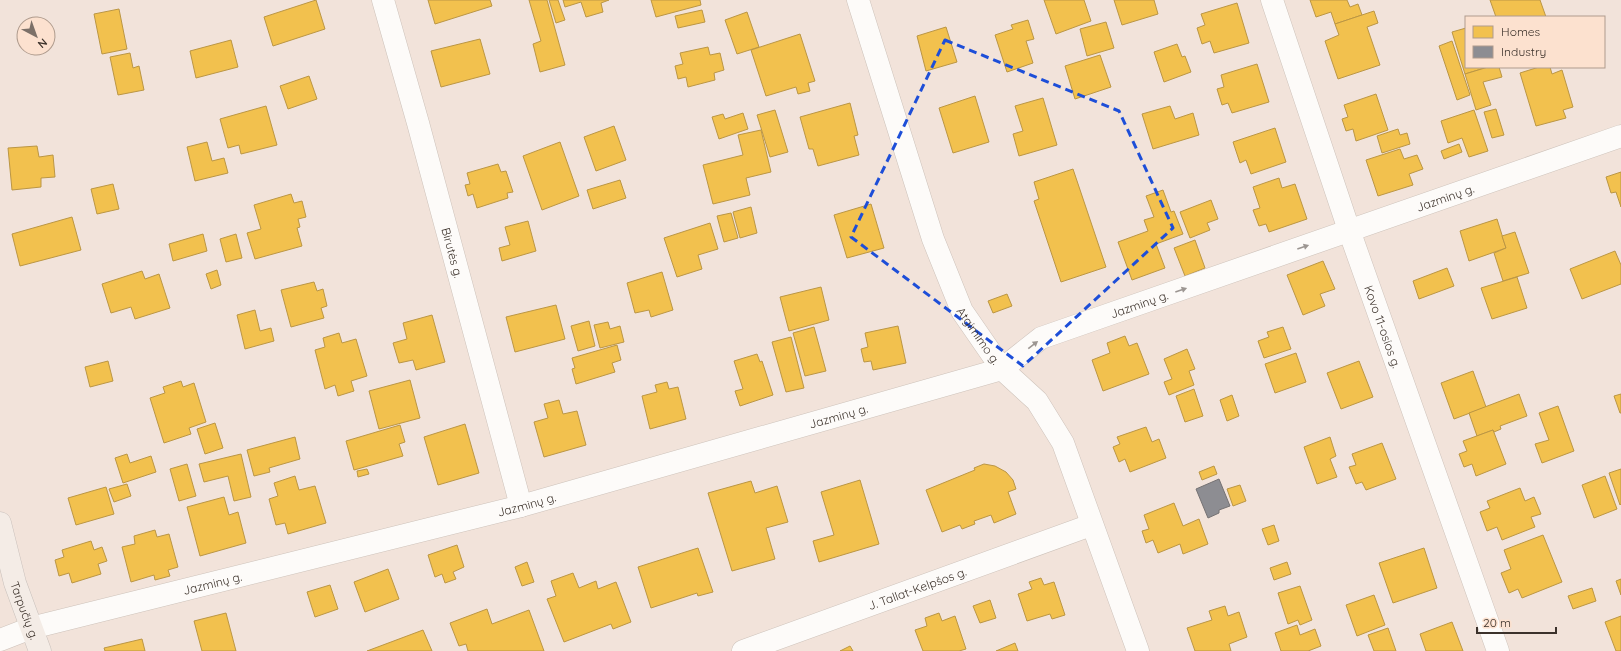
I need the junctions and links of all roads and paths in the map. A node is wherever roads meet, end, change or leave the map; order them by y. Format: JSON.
{"nodes":[{"id":1,"x":383,"y":0,"type":"edge"},
{"id":2,"x":858,"y":0,"type":"edge"},
{"id":3,"x":1272,"y":0,"type":"edge"},
{"id":4,"x":1621,"y":136,"type":"edge"},
{"id":5,"x":1349,"y":230,"type":"junction"},
{"id":6,"x":1002,"y":369,"type":"junction"},
{"id":7,"x":521,"y":506,"type":"junction"},
{"id":8,"x":1092,"y":525,"type":"junction"},
{"id":9,"x":1,"y":530,"type":"edge"},
{"id":10,"x":31,"y":628,"type":"junction"},
{"id":11,"x":0,"y":640,"type":"edge"},
{"id":12,"x":40,"y":651,"type":"edge"},
{"id":13,"x":743,"y":651,"type":"edge"},
{"id":14,"x":1138,"y":651,"type":"edge"},
{"id":15,"x":1498,"y":651,"type":"edge"}],
"edges":[{"from":1,"to":7,"type":"street","name":"Birutės g."},
{"from":2,"to":6,"type":"street","name":"Atgimimo g."},
{"from":3,"to":5,"type":"street","name":"Kovo 11-osios g."},
{"from":4,"to":5,"type":"street","name":"Jazminų g."},
{"from":6,"to":5,"type":"street","name":"Jazminų g.","one_way":true},
{"from":5,"to":15,"type":"street","name":"Kovo 11-osios g."},
{"from":6,"to":7,"type":"street","name":"Jazminų g."},
{"from":6,"to":8,"type":"street","name":"Atgimimo g."},
{"from":7,"to":10,"type":"street","name":"Jazminų g."},
{"from":8,"to":13,"type":"street","name":"J. Tallat-Kelpšos g."},
{"from":8,"to":14,"type":"street","name":"Atgimimo g."},
{"from":9,"to":10,"type":"main road","name":"Tarpučių g."},
{"from":10,"to":11,"type":"street","name":"Jazminų g."},
{"from":10,"to":12,"type":"main road","name":"Tarpučių g."}]}
